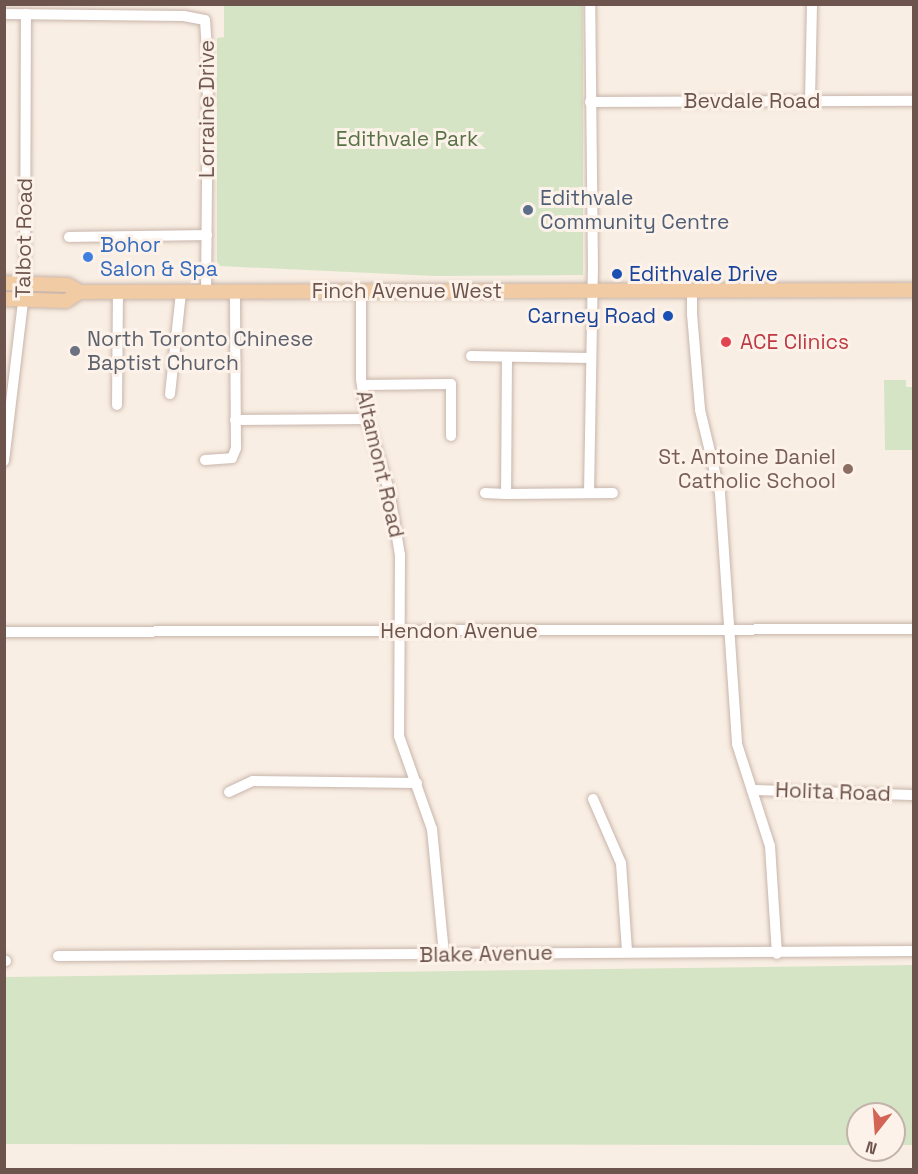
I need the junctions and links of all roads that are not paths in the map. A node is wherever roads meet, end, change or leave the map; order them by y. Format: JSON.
{"nodes":[{"id":1,"x":590,"y":4,"type":"edge"},
{"id":2,"x":812,"y":4,"type":"edge"},
{"id":3,"x":4,"y":14,"type":"edge"},
{"id":4,"x":26,"y":14,"type":"junction"},
{"id":5,"x":810,"y":100,"type":"junction"},
{"id":6,"x":914,"y":101,"type":"edge"},
{"id":7,"x":590,"y":102,"type":"junction"},
{"id":8,"x":207,"y":235,"type":"junction"},
{"id":9,"x":69,"y":237,"type":"dead end"},
{"id":10,"x":4,"y":283,"type":"edge"},
{"id":11,"x":25,"y":285,"type":"junction"},
{"id":12,"x":914,"y":290,"type":"edge"},
{"id":13,"x":206,"y":291,"type":"junction"},
{"id":14,"x":235,"y":291,"type":"junction"},
{"id":15,"x":361,"y":291,"type":"junction"},
{"id":16,"x":592,"y":291,"type":"junction"},
{"id":17,"x":692,"y":291,"type":"junction"},
{"id":18,"x":80,"y":292,"type":"junction"},
{"id":19,"x":118,"y":292,"type":"junction"},
{"id":20,"x":181,"y":292,"type":"junction"},
{"id":21,"x":4,"y":299,"type":"edge"},
{"id":22,"x":24,"y":300,"type":"junction"},
{"id":23,"x":471,"y":356,"type":"dead end"},
{"id":24,"x":507,"y":357,"type":"junction"},
{"id":25,"x":590,"y":358,"type":"junction"},
{"id":26,"x":362,"y":385,"type":"junction"},
{"id":27,"x":170,"y":394,"type":"dead end"},
{"id":28,"x":117,"y":405,"type":"dead end"},
{"id":29,"x":367,"y":419,"type":"junction"},
{"id":30,"x":235,"y":420,"type":"junction"},
{"id":31,"x":451,"y":436,"type":"dead end"},
{"id":32,"x":205,"y":460,"type":"dead end"},
{"id":33,"x":4,"y":461,"type":"edge"},
{"id":34,"x":485,"y":493,"type":"dead end"},
{"id":35,"x":589,"y":493,"type":"junction"},
{"id":36,"x":614,"y":493,"type":"dead end"},
{"id":37,"x":506,"y":494,"type":"junction"},
{"id":38,"x":729,"y":629,"type":"junction"},
{"id":39,"x":914,"y":629,"type":"edge"},
{"id":40,"x":4,"y":632,"type":"edge"},
{"id":41,"x":398,"y":632,"type":"junction"},
{"id":42,"x":417,"y":783,"type":"junction"},
{"id":43,"x":752,"y":790,"type":"junction"},
{"id":44,"x":229,"y":792,"type":"dead end"},
{"id":45,"x":914,"y":795,"type":"edge"},
{"id":46,"x":593,"y":799,"type":"dead end"},
{"id":47,"x":914,"y":951,"type":"edge"},
{"id":48,"x":627,"y":952,"type":"junction"},
{"id":49,"x":444,"y":954,"type":"junction"},
{"id":50,"x":777,"y":954,"type":"junction"},
{"id":51,"x":58,"y":956,"type":"dead end"}],
"edges":[{"from":1,"to":7,"type":"street"},
{"from":2,"to":5,"type":"street"},
{"from":3,"to":4,"type":"street","name":"Lorraine Drive"},
{"from":4,"to":8,"type":"street","name":"Lorraine Drive"},
{"from":4,"to":11,"type":"street","name":"Talbot Road"},
{"from":5,"to":6,"type":"street","name":"Bevdale Road"},
{"from":5,"to":7,"type":"street","name":"Bevdale Road"},
{"from":7,"to":16,"type":"street"},
{"from":8,"to":9,"type":"street"},
{"from":8,"to":13,"type":"street","name":"Lorraine Drive"},
{"from":10,"to":11,"type":"main road","name":"Finch Avenue West"},
{"from":11,"to":18,"type":"main road","name":"Finch Avenue West"},
{"from":11,"to":22,"type":"street","name":"Talbot Road"},
{"from":12,"to":17,"type":"main road","name":"Finch Avenue West"},
{"from":13,"to":14,"type":"main road","name":"Finch Avenue West"},
{"from":13,"to":20,"type":"main road","name":"Finch Avenue West"},
{"from":14,"to":15,"type":"main road","name":"Finch Avenue West"},
{"from":14,"to":30,"type":"street"},
{"from":15,"to":16,"type":"main road","name":"Finch Avenue West"},
{"from":15,"to":26,"type":"street","name":"Altamont Road"},
{"from":16,"to":17,"type":"main road","name":"Finch Avenue West"},
{"from":16,"to":25,"type":"street"},
{"from":17,"to":38,"type":"street"},
{"from":18,"to":19,"type":"main road","name":"Finch Avenue West"},
{"from":18,"to":22,"type":"main road","name":"Finch Avenue West"},
{"from":19,"to":20,"type":"main road","name":"Finch Avenue West"},
{"from":19,"to":28,"type":"street"},
{"from":20,"to":27,"type":"street"},
{"from":21,"to":22,"type":"main road","name":"Finch Avenue West"},
{"from":22,"to":33,"type":"street","name":"Talbot Road"},
{"from":23,"to":24,"type":"street"},
{"from":24,"to":25,"type":"street"},
{"from":24,"to":37,"type":"street"},
{"from":25,"to":35,"type":"street"},
{"from":26,"to":29,"type":"street","name":"Altamont Road"},
{"from":26,"to":31,"type":"street"},
{"from":29,"to":30,"type":"street"},
{"from":29,"to":41,"type":"street","name":"Altamont Road"},
{"from":30,"to":32,"type":"street"},
{"from":34,"to":37,"type":"street"},
{"from":35,"to":36,"type":"street"},
{"from":35,"to":37,"type":"street"},
{"from":38,"to":39,"type":"street","name":"Hendon Avenue"},
{"from":38,"to":41,"type":"street","name":"Hendon Avenue"},
{"from":38,"to":43,"type":"street"},
{"from":40,"to":41,"type":"street","name":"Hendon Avenue"},
{"from":41,"to":42,"type":"street","name":"Altamont Road"},
{"from":42,"to":44,"type":"street"},
{"from":42,"to":49,"type":"street","name":"Altamont Road"},
{"from":43,"to":45,"type":"street","name":"Holita Road"},
{"from":43,"to":50,"type":"street"},
{"from":46,"to":48,"type":"street"},
{"from":47,"to":50,"type":"street","name":"Blake Avenue"},
{"from":48,"to":49,"type":"street","name":"Blake Avenue"},
{"from":48,"to":50,"type":"street","name":"Blake Avenue"},
{"from":49,"to":51,"type":"street","name":"Blake Avenue"}]}
